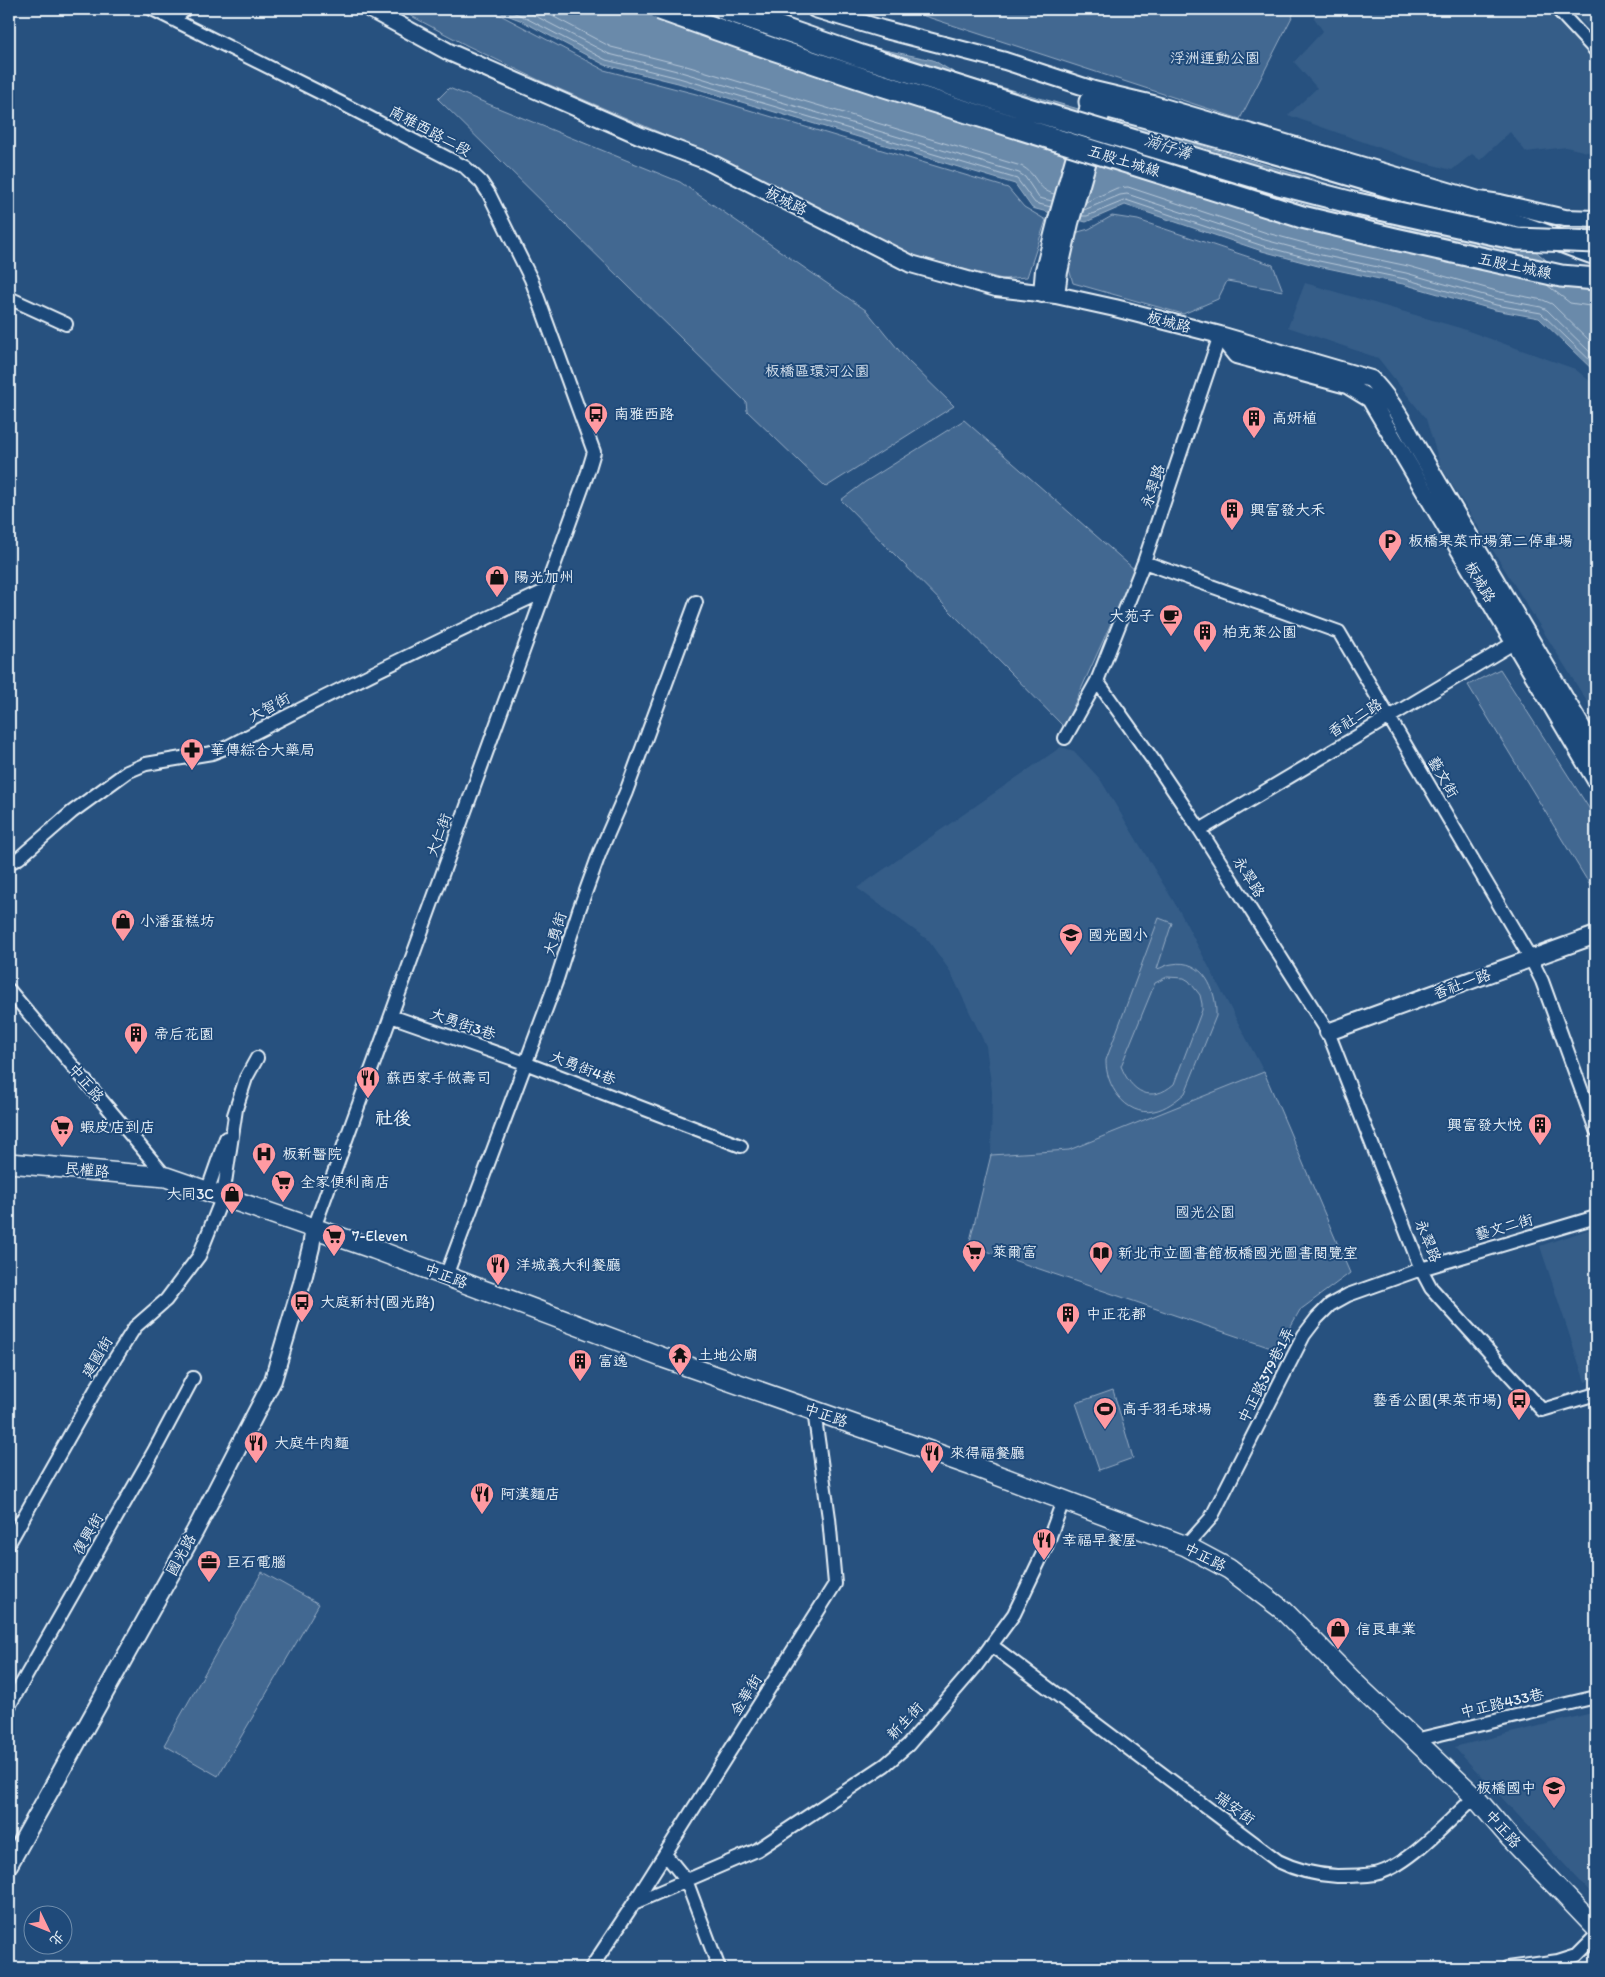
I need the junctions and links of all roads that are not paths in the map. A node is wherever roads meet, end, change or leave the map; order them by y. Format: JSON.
{"nodes":[{"id":1,"x":152,"y":9,"type":"edge"},
{"id":2,"x":185,"y":9,"type":"edge"},
{"id":3,"x":370,"y":9,"type":"edge"},
{"id":4,"x":660,"y":9,"type":"edge"},
{"id":5,"x":725,"y":9,"type":"edge"},
{"id":6,"x":815,"y":9,"type":"edge"},
{"id":7,"x":1557,"y":9,"type":"edge"},
{"id":8,"x":174,"y":20,"type":"junction"},
{"id":9,"x":1596,"y":51,"type":"edge"},
{"id":10,"x":1098,"y":101,"type":"junction"},
{"id":11,"x":1479,"y":200,"type":"junction"},
{"id":12,"x":1596,"y":219,"type":"edge"},
{"id":13,"x":1596,"y":238,"type":"edge"},
{"id":14,"x":1596,"y":242,"type":"edge"},
{"id":15,"x":1596,"y":254,"type":"edge"},
{"id":16,"x":1596,"y":279,"type":"edge"},
{"id":17,"x":1049,"y":294,"type":"junction"},
{"id":18,"x":9,"y":298,"type":"edge"},
{"id":19,"x":66,"y":324,"type":"dead end"},
{"id":20,"x":1220,"y":335,"type":"junction"},
{"id":21,"x":594,"y":452,"type":"joint"},
{"id":22,"x":1144,"y":562,"type":"junction"},
{"id":23,"x":545,"y":592,"type":"junction"},
{"id":24,"x":696,"y":602,"type":"dead end"},
{"id":25,"x":1521,"y":638,"type":"junction"},
{"id":26,"x":1097,"y":681,"type":"junction"},
{"id":27,"x":1390,"y":717,"type":"junction"},
{"id":28,"x":1065,"y":738,"type":"dead end"},
{"id":29,"x":1596,"y":751,"type":"edge"},
{"id":30,"x":1596,"y":781,"type":"edge"},
{"id":31,"x":1200,"y":830,"type":"junction"},
{"id":32,"x":14,"y":861,"type":"edge"},
{"id":33,"x":9,"y":873,"type":"edge"},
{"id":34,"x":1596,"y":935,"type":"edge"},
{"id":35,"x":1531,"y":959,"type":"junction"},
{"id":36,"x":9,"y":990,"type":"edge"},
{"id":37,"x":391,"y":1016,"type":"junction"},
{"id":38,"x":1328,"y":1032,"type":"junction"},
{"id":39,"x":257,"y":1058,"type":"dead end"},
{"id":40,"x":525,"y":1063,"type":"junction"},
{"id":41,"x":1596,"y":1130,"type":"edge"},
{"id":42,"x":741,"y":1146,"type":"dead end"},
{"id":43,"x":9,"y":1163,"type":"edge"},
{"id":44,"x":166,"y":1177,"type":"junction"},
{"id":45,"x":215,"y":1194,"type":"junction"},
{"id":46,"x":1596,"y":1217,"type":"edge"},
{"id":47,"x":314,"y":1228,"type":"junction"},
{"id":48,"x":1421,"y":1269,"type":"junction"},
{"id":49,"x":446,"y":1276,"type":"junction"},
{"id":50,"x":193,"y":1378,"type":"dead end"},
{"id":51,"x":1596,"y":1394,"type":"edge"},
{"id":52,"x":814,"y":1411,"type":"junction"},
{"id":53,"x":1063,"y":1501,"type":"junction"},
{"id":54,"x":9,"y":1543,"type":"edge"},
{"id":55,"x":1186,"y":1546,"type":"junction"},
{"id":56,"x":991,"y":1645,"type":"junction"},
{"id":57,"x":1596,"y":1697,"type":"edge"},
{"id":58,"x":9,"y":1706,"type":"edge"},
{"id":59,"x":1415,"y":1740,"type":"junction"},
{"id":60,"x":1475,"y":1797,"type":"junction"},
{"id":61,"x":665,"y":1854,"type":"junction"},
{"id":62,"x":9,"y":1865,"type":"edge"},
{"id":63,"x":686,"y":1880,"type":"junction"},
{"id":64,"x":634,"y":1903,"type":"junction"},
{"id":65,"x":1596,"y":1928,"type":"edge"},
{"id":66,"x":1596,"y":1936,"type":"edge"},
{"id":67,"x":591,"y":1968,"type":"edge"},
{"id":68,"x":719,"y":1968,"type":"edge"},
{"id":69,"x":1507,"y":1968,"type":"edge"}],
"edges":[{"from":1,"to":8,"type":"street","name":"南雅西路二段"},
{"from":2,"to":8,"type":"street"},
{"from":3,"to":17,"type":"street","name":"板城路"},
{"from":4,"to":16,"type":"highway","name":"五股土城線","bridge":true},
{"from":5,"to":14,"type":"highway","name":"五股土城線","bridge":true},
{"from":6,"to":10,"type":"street"},
{"from":7,"to":9,"type":"street"},
{"from":8,"to":21,"type":"street","name":"南雅西路二段"},
{"from":10,"to":11,"type":"street"},
{"from":10,"to":15,"type":"highway"},
{"from":10,"to":17,"type":"street","bridge":true},
{"from":11,"to":12,"type":"street"},
{"from":11,"to":13,"type":"highway"},
{"from":17,"to":20,"type":"street","name":"板城路"},
{"from":18,"to":19,"type":"street"},
{"from":20,"to":22,"type":"street","name":"永翠路"},
{"from":20,"to":25,"type":"street","name":"板城路"},
{"from":21,"to":23,"type":"street","name":"大仁街"},
{"from":22,"to":26,"type":"street","name":"永翠路"},
{"from":22,"to":27,"type":"street","name":"藝文街"},
{"from":23,"to":32,"type":"street","name":"大智街"},
{"from":23,"to":37,"type":"street","name":"大仁街"},
{"from":24,"to":40,"type":"street","name":"大勇街"},
{"from":25,"to":27,"type":"street","name":"香社二路"},
{"from":25,"to":29,"type":"street","name":"板城路"},
{"from":25,"to":30,"type":"street","name":"板城路"},
{"from":26,"to":28,"type":"street"},
{"from":26,"to":31,"type":"street","name":"永翠路"},
{"from":27,"to":31,"type":"street","name":"香社二路"},
{"from":27,"to":35,"type":"street","name":"藝文街"},
{"from":31,"to":38,"type":"street","name":"永翠路"},
{"from":32,"to":33,"type":"street","name":"大智街"},
{"from":34,"to":35,"type":"street","name":"香社一路"},
{"from":35,"to":38,"type":"street","name":"香社一路"},
{"from":35,"to":41,"type":"street","name":"藝文街"},
{"from":36,"to":44,"type":"street","name":"中正路"},
{"from":37,"to":40,"type":"street","name":"大勇街3巷"},
{"from":37,"to":47,"type":"street","name":"大仁街"},
{"from":38,"to":48,"type":"street","name":"永翠路"},
{"from":39,"to":45,"type":"street","name":"建國街"},
{"from":40,"to":42,"type":"street","name":"大勇街4巷"},
{"from":40,"to":49,"type":"street","name":"大勇街"},
{"from":43,"to":44,"type":"main road","name":"民權路"},
{"from":44,"to":45,"type":"main road","name":"中正路"},
{"from":45,"to":47,"type":"main road","name":"中正路"},
{"from":45,"to":54,"type":"street","name":"建國街"},
{"from":46,"to":48,"type":"street","name":"藝文二街"},
{"from":47,"to":49,"type":"main road","name":"中正路"},
{"from":47,"to":62,"type":"street","name":"國光路"},
{"from":48,"to":51,"type":"street","name":"永翠路"},
{"from":48,"to":55,"type":"street","name":"中正路379巷1弄"},
{"from":49,"to":52,"type":"main road","name":"中正路"},
{"from":50,"to":58,"type":"street","name":"復興街"},
{"from":52,"to":53,"type":"main road","name":"中正路"},
{"from":52,"to":61,"type":"street","name":"金華街"},
{"from":53,"to":55,"type":"main road","name":"中正路"},
{"from":53,"to":56,"type":"street","name":"新生街"},
{"from":55,"to":59,"type":"main road","name":"中正路"},
{"from":56,"to":60,"type":"street","name":"瑞安街"},
{"from":56,"to":63,"type":"street","name":"新生街"},
{"from":57,"to":59,"type":"street","name":"中正路433巷"},
{"from":59,"to":60,"type":"main road","name":"中正路"},
{"from":60,"to":65,"type":"main road","name":"中正路"},
{"from":61,"to":63,"type":"street"},
{"from":61,"to":64,"type":"street","name":"金華街"},
{"from":63,"to":64,"type":"street","name":"新生街"},
{"from":63,"to":68,"type":"street"},
{"from":64,"to":67,"type":"street","name":"金華街"},
{"from":66,"to":69,"type":"street"}]}
